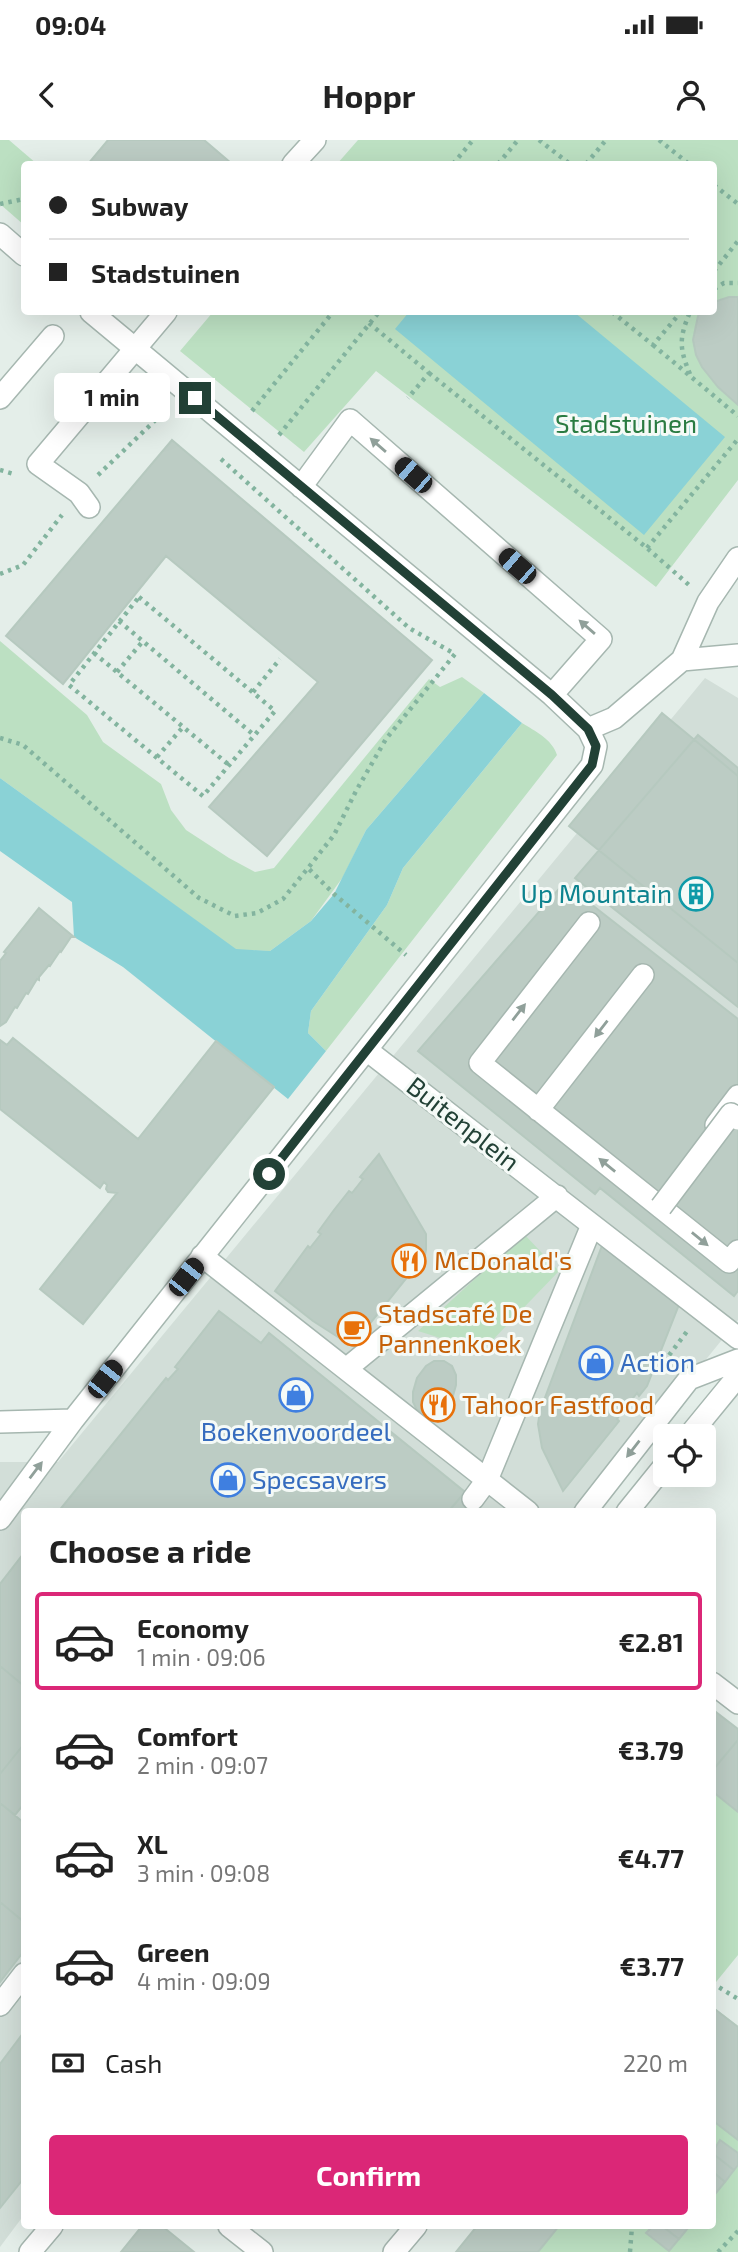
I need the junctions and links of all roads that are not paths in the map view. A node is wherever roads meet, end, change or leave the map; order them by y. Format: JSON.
{"nodes":[{"id":1,"x":315,"y":140,"type":"edge"},
{"id":2,"x":296,"y":161,"type":"edge"},
{"id":3,"x":0,"y":234,"type":"edge"},
{"id":4,"x":21,"y":252,"type":"edge"},
{"id":5,"x":95,"y":315,"type":"edge"},
{"id":6,"x":163,"y":315,"type":"edge"},
{"id":7,"x":53,"y":336,"type":"dead end"},
{"id":8,"x":134,"y":348,"type":"junction"},
{"id":9,"x":0,"y":398,"type":"edge"},
{"id":10,"x":302,"y":486,"type":"junction"},
{"id":11,"x":84,"y":500,"type":"road end"},
{"id":12,"x":738,"y":558,"type":"edge"},
{"id":13,"x":738,"y":655,"type":"edge"},
{"id":14,"x":682,"y":660,"type":"junction"},
{"id":15,"x":552,"y":695,"type":"junction"},
{"id":16,"x":592,"y":737,"type":"junction"},
{"id":17,"x":589,"y":923,"type":"dead end"},
{"id":18,"x":643,"y":975,"type":"dead end"},
{"id":19,"x":368,"y":1051,"type":"junction"},
{"id":20,"x":538,"y":1110,"type":"junction"},
{"id":21,"x":737,"y":1110,"type":"edge"},
{"id":22,"x":695,"y":1173,"type":"dead end"},
{"id":23,"x":557,"y":1196,"type":"junction"},
{"id":24,"x":661,"y":1207,"type":"junction"},
{"id":25,"x":592,"y":1225,"type":"junction"},
{"id":26,"x":738,"y":1251,"type":"edge"},
{"id":27,"x":202,"y":1256,"type":"junction"},
{"id":28,"x":738,"y":1338,"type":"edge"},
{"id":29,"x":738,"y":1360,"type":"edge"},
{"id":30,"x":338,"y":1372,"type":"junction"},
{"id":31,"x":738,"y":1376,"type":"edge"},
{"id":32,"x":73,"y":1420,"type":"junction"},
{"id":33,"x":0,"y":1422,"type":"edge"},
{"id":34,"x":699,"y":1424,"type":"edge"},
{"id":35,"x":487,"y":1480,"type":"junction"},
{"id":36,"x":653,"y":1480,"type":"edge"},
{"id":37,"x":473,"y":1499,"type":"dead end"},
{"id":38,"x":523,"y":1508,"type":"edge"},
{"id":39,"x":588,"y":1508,"type":"edge"},
{"id":40,"x":630,"y":1508,"type":"edge"},
{"id":41,"x":0,"y":1519,"type":"edge"},
{"id":42,"x":716,"y":1686,"type":"edge"},
{"id":43,"x":738,"y":1703,"type":"edge"},
{"id":44,"x":19,"y":1980,"type":"edge"},
{"id":45,"x":0,"y":2005,"type":"edge"},
{"id":46,"x":49,"y":2229,"type":"edge"},
{"id":47,"x":233,"y":2229,"type":"edge"},
{"id":48,"x":413,"y":2229,"type":"edge"},
{"id":49,"x":30,"y":2252,"type":"edge"},
{"id":50,"x":262,"y":2252,"type":"edge"},
{"id":51,"x":394,"y":2252,"type":"edge"}],
"edges":[{"from":1,"to":2,"type":"street"},
{"from":3,"to":4,"type":"street"},
{"from":5,"to":8,"type":"street"},
{"from":6,"to":8,"type":"street"},
{"from":7,"to":9,"type":"street"},
{"from":8,"to":10,"type":"street"},
{"from":8,"to":11,"type":"street"},
{"from":10,"to":15,"type":"street"},
{"from":15,"to":10,"type":"street","one_way":true},
{"from":12,"to":14,"type":"street"},
{"from":13,"to":14,"type":"street"},
{"from":14,"to":16,"type":"street"},
{"from":15,"to":16,"type":"street"},
{"from":16,"to":19,"type":"street"},
{"from":20,"to":17,"type":"street","one_way":true},
{"from":18,"to":20,"type":"street","one_way":true},
{"from":19,"to":23,"type":"street","name":"Buitenplein"},
{"from":19,"to":27,"type":"street"},
{"from":24,"to":20,"type":"street","one_way":true},
{"from":21,"to":22,"type":"street"},
{"from":21,"to":24,"type":"street","bridge":true},
{"from":23,"to":25,"type":"street","name":"Buitenplein"},
{"from":23,"to":30,"type":"street"},
{"from":24,"to":26,"type":"street","one_way":true},
{"from":25,"to":28,"type":"street","name":"Buitenplein"},
{"from":25,"to":35,"type":"street"},
{"from":27,"to":30,"type":"street"},
{"from":27,"to":32,"type":"street"},
{"from":29,"to":39,"type":"street","one_way":true},
{"from":30,"to":35,"type":"street"},
{"from":31,"to":34,"type":"street"},
{"from":32,"to":33,"type":"street"},
{"from":41,"to":32,"type":"street","one_way":true},
{"from":35,"to":37,"type":"street"},
{"from":35,"to":38,"type":"street"},
{"from":36,"to":40,"type":"street"},
{"from":42,"to":43,"type":"street"},
{"from":44,"to":45,"type":"street"},
{"from":46,"to":49,"type":"street"},
{"from":47,"to":50,"type":"street"},
{"from":48,"to":51,"type":"street"}]}
